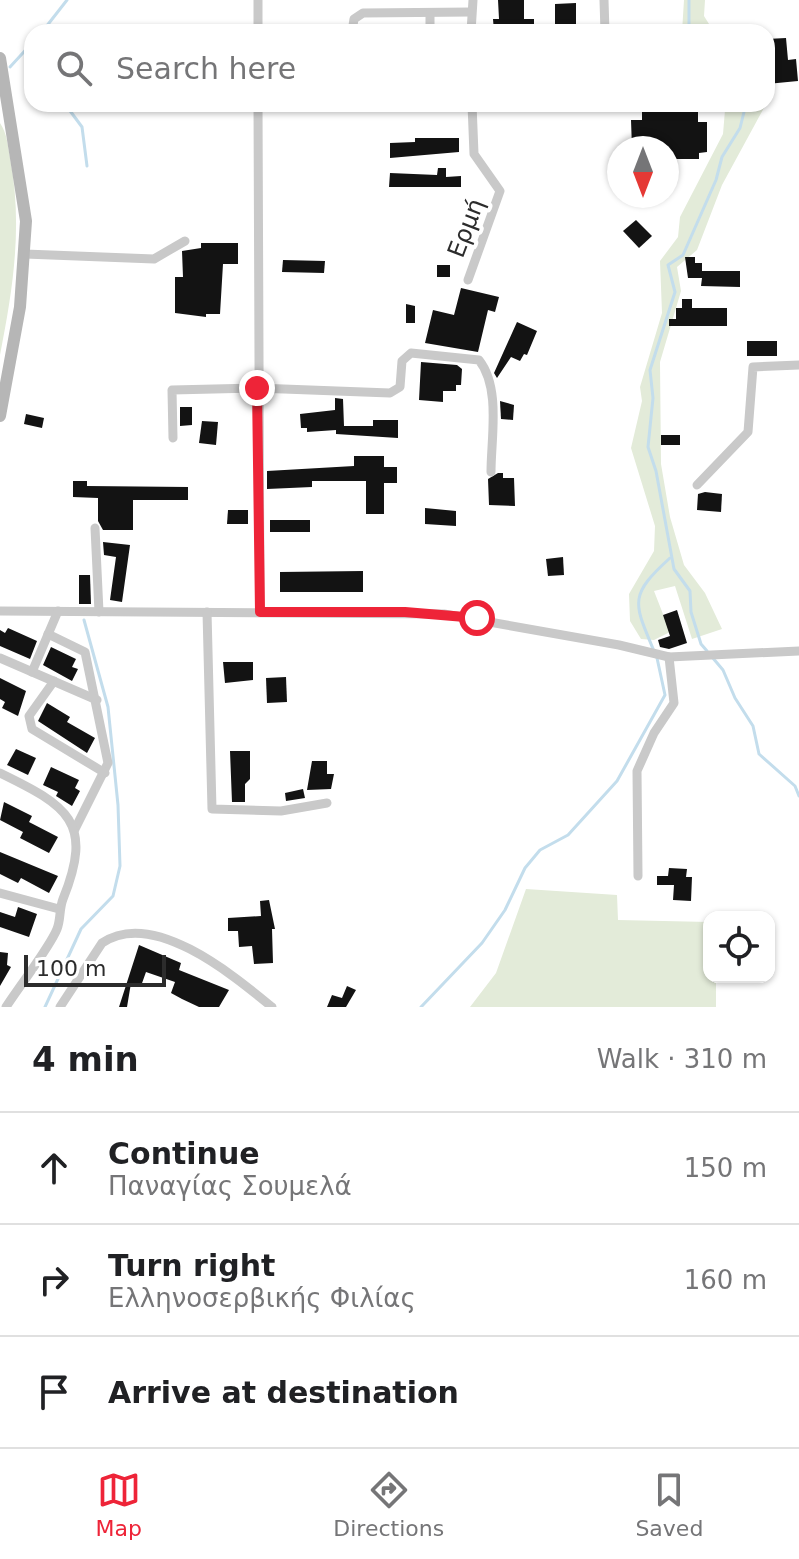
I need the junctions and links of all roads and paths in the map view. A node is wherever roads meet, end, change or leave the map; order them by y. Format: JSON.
{"nodes":[{"id":1,"x":258,"y":0,"type":"edge"},
{"id":2,"x":473,"y":0,"type":"edge"},
{"id":3,"x":604,"y":0,"type":"edge"},
{"id":4,"x":471,"y":12,"type":"junction"},
{"id":5,"x":430,"y":13,"type":"junction"},
{"id":6,"x":258,"y":24,"type":"edge"},
{"id":7,"x":353,"y":24,"type":"edge"},
{"id":8,"x":430,"y":24,"type":"edge"},
{"id":9,"x":471,"y":24,"type":"edge"},
{"id":10,"x":605,"y":24,"type":"edge"},
{"id":11,"x":0,"y":58,"type":"edge"},
{"id":12,"x":258,"y":112,"type":"edge"},
{"id":13,"x":472,"y":112,"type":"edge"},
{"id":14,"x":185,"y":241,"type":"dead end"},
{"id":15,"x":25,"y":254,"type":"junction"},
{"id":16,"x":468,"y":280,"type":"dead end"},
{"id":17,"x":799,"y":365,"type":"edge"},
{"id":18,"x":257,"y":388,"type":"junction"},
{"id":19,"x":0,"y":416,"type":"edge"},
{"id":20,"x":173,"y":438,"type":"dead end"},
{"id":21,"x":491,"y":472,"type":"dead end"},
{"id":22,"x":697,"y":485,"type":"dead end"},
{"id":23,"x":95,"y":528,"type":"dead end"},
{"id":24,"x":0,"y":611,"type":"edge"},
{"id":25,"x":58,"y":611,"type":"junction"},
{"id":26,"x":99,"y":612,"type":"junction"},
{"id":27,"x":207,"y":612,"type":"junction"},
{"id":28,"x":260,"y":612,"type":"junction"},
{"id":29,"x":48,"y":634,"type":"junction"},
{"id":30,"x":799,"y":651,"type":"edge"},
{"id":31,"x":665,"y":656,"type":"junction"},
{"id":32,"x":0,"y":658,"type":"edge"},
{"id":33,"x":32,"y":672,"type":"junction"},
{"id":34,"x":54,"y":681,"type":"junction"},
{"id":35,"x":97,"y":700,"type":"junction"},
{"id":36,"x":0,"y":773,"type":"edge"},
{"id":37,"x":105,"y":773,"type":"junction"},
{"id":38,"x":327,"y":803,"type":"dead end"},
{"id":39,"x":75,"y":829,"type":"junction"},
{"id":40,"x":638,"y":876,"type":"dead end"},
{"id":41,"x":0,"y":893,"type":"edge"},
{"id":42,"x":59,"y":909,"type":"junction"},
{"id":43,"x":6,"y":1007,"type":"edge"},
{"id":44,"x":60,"y":1007,"type":"edge"},
{"id":45,"x":272,"y":1007,"type":"edge"}],
"edges":[{"from":1,"to":6,"type":"street"},
{"from":2,"to":4,"type":"street"},
{"from":3,"to":10,"type":"street"},
{"from":4,"to":5,"type":"street"},
{"from":4,"to":9,"type":"street"},
{"from":5,"to":7,"type":"street"},
{"from":5,"to":8,"type":"street"},
{"from":11,"to":15,"type":"street"},
{"from":12,"to":18,"type":"street"},
{"from":13,"to":16,"type":"street","name":"Ερμή"},
{"from":14,"to":15,"type":"street"},
{"from":15,"to":19,"type":"street"},
{"from":17,"to":22,"type":"street"},
{"from":18,"to":20,"type":"street"},
{"from":18,"to":21,"type":"street"},
{"from":18,"to":28,"type":"street"},
{"from":23,"to":26,"type":"street"},
{"from":24,"to":25,"type":"street"},
{"from":25,"to":26,"type":"street"},
{"from":25,"to":29,"type":"street"},
{"from":26,"to":27,"type":"street"},
{"from":27,"to":28,"type":"street"},
{"from":27,"to":38,"type":"street"},
{"from":28,"to":31,"type":"street"},
{"from":29,"to":33,"type":"street"},
{"from":29,"to":35,"type":"street"},
{"from":30,"to":31,"type":"street"},
{"from":31,"to":40,"type":"street"},
{"from":32,"to":33,"type":"street"},
{"from":33,"to":34,"type":"street"},
{"from":34,"to":35,"type":"street"},
{"from":34,"to":37,"type":"street"},
{"from":35,"to":37,"type":"street"},
{"from":36,"to":39,"type":"street"},
{"from":37,"to":39,"type":"street"},
{"from":39,"to":42,"type":"street"},
{"from":41,"to":42,"type":"street"},
{"from":42,"to":43,"type":"street"},
{"from":44,"to":45,"type":"street"}]}
